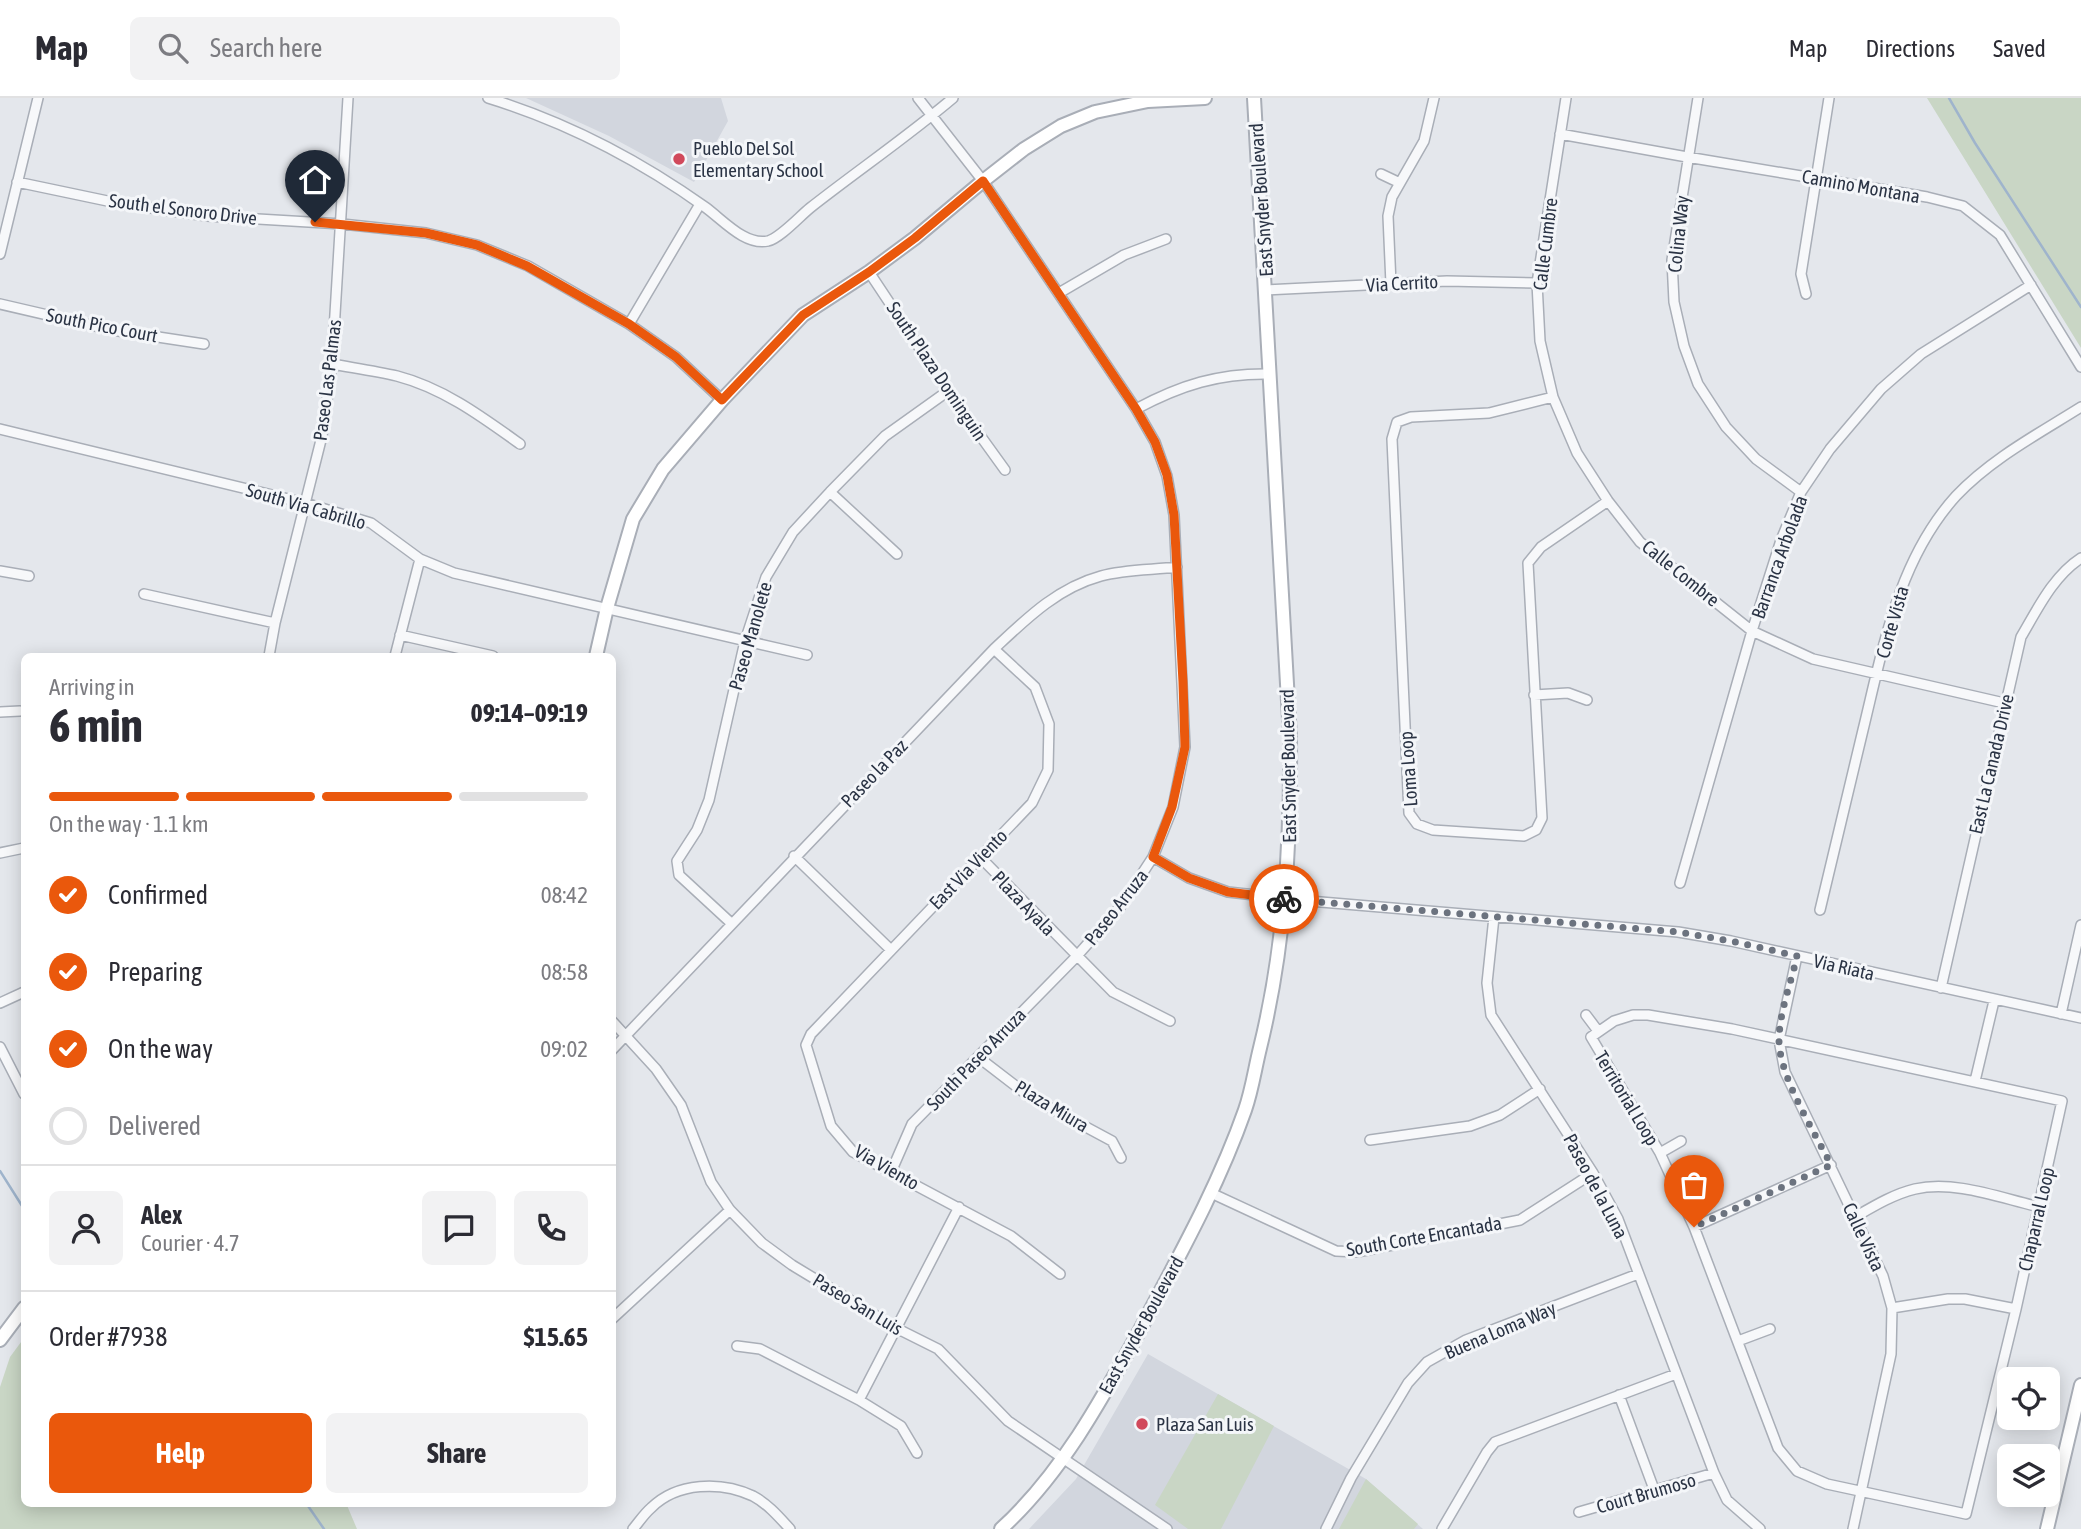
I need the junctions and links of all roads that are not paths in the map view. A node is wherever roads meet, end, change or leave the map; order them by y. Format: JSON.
{"nodes":[{"id":1,"x":38,"y":98,"type":"edge"},
{"id":2,"x":348,"y":98,"type":"edge"},
{"id":3,"x":488,"y":98,"type":"edge"},
{"id":4,"x":918,"y":98,"type":"edge"},
{"id":5,"x":953,"y":98,"type":"edge"},
{"id":6,"x":1205,"y":98,"type":"edge"},
{"id":7,"x":1254,"y":98,"type":"edge"},
{"id":8,"x":1434,"y":98,"type":"edge"},
{"id":9,"x":1566,"y":98,"type":"edge"},
{"id":10,"x":1698,"y":98,"type":"edge"},
{"id":11,"x":1829,"y":98,"type":"edge"},
{"id":12,"x":931,"y":116,"type":"junction"},
{"id":13,"x":1560,"y":134,"type":"junction"},
{"id":14,"x":1687,"y":158,"type":"junction"},
{"id":15,"x":1381,"y":174,"type":"dead end"},
{"id":16,"x":1816,"y":178,"type":"junction"},
{"id":17,"x":983,"y":181,"type":"junction"},
{"id":18,"x":18,"y":182,"type":"junction"},
{"id":19,"x":1400,"y":183,"type":"junction"},
{"id":20,"x":700,"y":204,"type":"junction"},
{"id":21,"x":342,"y":224,"type":"junction"},
{"id":22,"x":1166,"y":239,"type":"dead end"},
{"id":23,"x":0,"y":254,"type":"edge"},
{"id":24,"x":869,"y":272,"type":"junction"},
{"id":25,"x":1537,"y":283,"type":"junction"},
{"id":26,"x":1391,"y":285,"type":"junction"},
{"id":27,"x":2031,"y":285,"type":"junction"},
{"id":28,"x":1266,"y":290,"type":"junction"},
{"id":29,"x":1059,"y":293,"type":"junction"},
{"id":30,"x":1806,"y":294,"type":"dead end"},
{"id":31,"x":0,"y":303,"type":"edge"},
{"id":32,"x":629,"y":324,"type":"junction"},
{"id":33,"x":204,"y":344,"type":"dead end"},
{"id":34,"x":332,"y":365,"type":"junction"},
{"id":35,"x":2081,"y":366,"type":"edge"},
{"id":36,"x":1270,"y":374,"type":"junction"},
{"id":37,"x":948,"y":391,"type":"junction"},
{"id":38,"x":1553,"y":397,"type":"junction"},
{"id":39,"x":722,"y":400,"type":"junction"},
{"id":40,"x":2081,"y":407,"type":"edge"},
{"id":41,"x":1136,"y":409,"type":"junction"},
{"id":42,"x":0,"y":429,"type":"edge"},
{"id":43,"x":520,"y":444,"type":"dead end"},
{"id":44,"x":1005,"y":470,"type":"dead end"},
{"id":45,"x":830,"y":492,"type":"junction"},
{"id":46,"x":1801,"y":492,"type":"junction"},
{"id":47,"x":1608,"y":502,"type":"junction"},
{"id":48,"x":305,"y":503,"type":"junction"},
{"id":49,"x":897,"y":554,"type":"dead end"},
{"id":50,"x":2081,"y":558,"type":"edge"},
{"id":51,"x":420,"y":559,"type":"junction"},
{"id":52,"x":1177,"y":567,"type":"junction"},
{"id":53,"x":0,"y":571,"type":"edge"},
{"id":54,"x":29,"y":576,"type":"dead end"},
{"id":55,"x":144,"y":594,"type":"dead end"},
{"id":56,"x":607,"y":608,"type":"junction"},
{"id":57,"x":275,"y":623,"type":"junction"},
{"id":58,"x":1752,"y":631,"type":"junction"},
{"id":59,"x":400,"y":635,"type":"junction"},
{"id":60,"x":745,"y":641,"type":"junction"},
{"id":61,"x":994,"y":649,"type":"junction"},
{"id":62,"x":270,"y":653,"type":"edge"},
{"id":63,"x":396,"y":653,"type":"edge"},
{"id":64,"x":480,"y":653,"type":"edge"},
{"id":65,"x":597,"y":653,"type":"edge"},
{"id":66,"x":807,"y":655,"type":"dead end"},
{"id":67,"x":1877,"y":675,"type":"junction"},
{"id":68,"x":1534,"y":695,"type":"junction"},
{"id":69,"x":1587,"y":700,"type":"dead end"},
{"id":70,"x":2004,"y":703,"type":"junction"},
{"id":71,"x":20,"y":711,"type":"dead end"},
{"id":72,"x":0,"y":712,"type":"edge"},
{"id":73,"x":21,"y":849,"type":"edge"},
{"id":74,"x":0,"y":853,"type":"edge"},
{"id":75,"x":794,"y":856,"type":"junction"},
{"id":76,"x":980,"y":856,"type":"junction"},
{"id":77,"x":1153,"y":857,"type":"junction"},
{"id":78,"x":1680,"y":883,"type":"dead end"},
{"id":79,"x":1286,"y":899,"type":"junction"},
{"id":80,"x":1819,"y":910,"type":"dead end"},
{"id":81,"x":1494,"y":917,"type":"junction"},
{"id":82,"x":731,"y":923,"type":"junction"},
{"id":83,"x":2081,"y":925,"type":"edge"},
{"id":84,"x":891,"y":950,"type":"junction"},
{"id":85,"x":1797,"y":956,"type":"junction"},
{"id":86,"x":1076,"y":957,"type":"junction"},
{"id":87,"x":1941,"y":988,"type":"junction"},
{"id":88,"x":21,"y":993,"type":"edge"},
{"id":89,"x":1994,"y":1000,"type":"junction"},
{"id":90,"x":0,"y":1003,"type":"edge"},
{"id":91,"x":2061,"y":1014,"type":"junction"},
{"id":92,"x":1586,"y":1015,"type":"dead end"},
{"id":93,"x":2081,"y":1018,"type":"edge"},
{"id":94,"x":1170,"y":1021,"type":"dead end"},
{"id":95,"x":616,"y":1025,"type":"edge"},
{"id":96,"x":1598,"y":1031,"type":"junction"},
{"id":97,"x":626,"y":1035,"type":"junction"},
{"id":98,"x":1779,"y":1040,"type":"junction"},
{"id":99,"x":616,"y":1045,"type":"edge"},
{"id":100,"x":0,"y":1046,"type":"edge"},
{"id":101,"x":978,"y":1057,"type":"junction"},
{"id":102,"x":814,"y":1074,"type":"joint"},
{"id":103,"x":1975,"y":1081,"type":"junction"},
{"id":104,"x":21,"y":1088,"type":"edge"},
{"id":105,"x":1540,"y":1089,"type":"junction"},
{"id":106,"x":1370,"y":1140,"type":"dead end"},
{"id":107,"x":1681,"y":1141,"type":"dead end"},
{"id":108,"x":1660,"y":1153,"type":"junction"},
{"id":109,"x":1121,"y":1158,"type":"dead end"},
{"id":110,"x":1831,"y":1165,"type":"junction"},
{"id":111,"x":891,"y":1172,"type":"junction"},
{"id":112,"x":1593,"y":1173,"type":"junction"},
{"id":113,"x":1211,"y":1193,"type":"junction"},
{"id":114,"x":2040,"y":1206,"type":"junction"},
{"id":115,"x":960,"y":1207,"type":"junction"},
{"id":116,"x":730,"y":1210,"type":"junction"},
{"id":117,"x":1855,"y":1217,"type":"junction"},
{"id":118,"x":1694,"y":1227,"type":"junction"},
{"id":119,"x":1060,"y":1274,"type":"dead end"},
{"id":120,"x":1638,"y":1274,"type":"junction"},
{"id":121,"x":1892,"y":1308,"type":"junction"},
{"id":122,"x":2016,"y":1309,"type":"junction"},
{"id":123,"x":21,"y":1312,"type":"edge"},
{"id":124,"x":616,"y":1315,"type":"edge"},
{"id":125,"x":896,"y":1328,"type":"junction"},
{"id":126,"x":1770,"y":1329,"type":"dead end"},
{"id":127,"x":0,"y":1340,"type":"edge"},
{"id":128,"x":1738,"y":1341,"type":"junction"},
{"id":129,"x":737,"y":1346,"type":"dead end"},
{"id":130,"x":1676,"y":1374,"type":"junction"},
{"id":131,"x":2081,"y":1385,"type":"edge"},
{"id":132,"x":1619,"y":1395,"type":"junction"},
{"id":133,"x":859,"y":1400,"type":"junction"},
{"id":134,"x":2078,"y":1411,"type":"edge"},
{"id":135,"x":917,"y":1453,"type":"dead end"},
{"id":136,"x":1064,"y":1458,"type":"junction"},
{"id":137,"x":1714,"y":1473,"type":"junction"},
{"id":138,"x":1655,"y":1492,"type":"junction"},
{"id":139,"x":1860,"y":1492,"type":"junction"},
{"id":140,"x":1579,"y":1512,"type":"dead end"},
{"id":141,"x":633,"y":1529,"type":"edge"},
{"id":142,"x":790,"y":1529,"type":"edge"},
{"id":143,"x":1001,"y":1529,"type":"edge"},
{"id":144,"x":1167,"y":1529,"type":"edge"},
{"id":145,"x":1326,"y":1529,"type":"edge"},
{"id":146,"x":1442,"y":1529,"type":"edge"},
{"id":147,"x":1759,"y":1529,"type":"edge"},
{"id":148,"x":1853,"y":1529,"type":"edge"},
{"id":149,"x":2047,"y":1529,"type":"edge"}],
"edges":[{"from":1,"to":18,"type":"street"},
{"from":2,"to":21,"type":"street","name":"Paseo Las Palmas"},
{"from":3,"to":20,"type":"street"},
{"from":4,"to":12,"type":"street","name":"Paseo Arruza"},
{"from":5,"to":12,"type":"street"},
{"from":6,"to":17,"type":"street"},
{"from":7,"to":28,"type":"street","name":"East Snyder Boulevard"},
{"from":8,"to":19,"type":"street"},
{"from":9,"to":13,"type":"street","name":"Calle Cumbre"},
{"from":10,"to":14,"type":"street","name":"Colina Way"},
{"from":11,"to":16,"type":"street"},
{"from":12,"to":17,"type":"street","name":"Paseo Arruza"},
{"from":12,"to":20,"type":"street"},
{"from":13,"to":14,"type":"street","name":"Camino Montana"},
{"from":13,"to":25,"type":"street","name":"Calle Cumbre"},
{"from":14,"to":16,"type":"street","name":"Camino Montana"},
{"from":14,"to":46,"type":"street","name":"Colina Way"},
{"from":15,"to":19,"type":"street"},
{"from":16,"to":27,"type":"street","name":"Camino Montana"},
{"from":16,"to":30,"type":"street"},
{"from":17,"to":24,"type":"street"},
{"from":17,"to":29,"type":"street","name":"Paseo Arruza"},
{"from":18,"to":21,"type":"street","name":"South el Sonoro Drive"},
{"from":18,"to":23,"type":"street"},
{"from":19,"to":26,"type":"street"},
{"from":20,"to":32,"type":"street"},
{"from":21,"to":32,"type":"street","name":"South el Sonoro Drive"},
{"from":21,"to":34,"type":"street","name":"Paseo Las Palmas"},
{"from":22,"to":29,"type":"street"},
{"from":24,"to":37,"type":"street","name":"South Plaza Dominguin"},
{"from":24,"to":39,"type":"street"},
{"from":25,"to":26,"type":"street","name":"Via Cerrito"},
{"from":25,"to":38,"type":"street","name":"Calle Cumbre"},
{"from":26,"to":28,"type":"street","name":"Via Cerrito"},
{"from":27,"to":35,"type":"street","name":"Camino Montana"},
{"from":27,"to":46,"type":"street","name":"Barranca Arbolada"},
{"from":28,"to":36,"type":"street","name":"East Snyder Boulevard"},
{"from":29,"to":41,"type":"street","name":"Paseo Arruza"},
{"from":31,"to":33,"type":"street","name":"South Pico Court"},
{"from":32,"to":39,"type":"street","name":"South el Sonoro Drive"},
{"from":34,"to":43,"type":"street"},
{"from":34,"to":48,"type":"street","name":"Paseo Las Palmas"},
{"from":36,"to":41,"type":"street"},
{"from":36,"to":79,"type":"street","name":"East Snyder Boulevard"},
{"from":37,"to":44,"type":"street","name":"South Plaza Dominguin"},
{"from":37,"to":45,"type":"street","name":"Paseo Manolete"},
{"from":38,"to":47,"type":"street","name":"Calle Cumbre"},
{"from":38,"to":68,"type":"street","name":"Loma Loop"},
{"from":39,"to":56,"type":"street"},
{"from":40,"to":67,"type":"street","name":"Corte Vista"},
{"from":41,"to":52,"type":"street","name":"Paseo Arruza"},
{"from":42,"to":48,"type":"street","name":"South Via Cabrillo"},
{"from":45,"to":49,"type":"street"},
{"from":45,"to":60,"type":"street","name":"Paseo Manolete"},
{"from":46,"to":58,"type":"street","name":"Barranca Arbolada"},
{"from":47,"to":58,"type":"street","name":"Calle Combre"},
{"from":47,"to":68,"type":"street","name":"Loma Loop"},
{"from":48,"to":51,"type":"street","name":"South Via Cabrillo"},
{"from":48,"to":57,"type":"street","name":"Paseo Las Palmas"},
{"from":50,"to":70,"type":"street","name":"East La Canada Drive"},
{"from":51,"to":56,"type":"street","name":"South Via Cabrillo"},
{"from":51,"to":59,"type":"street"},
{"from":52,"to":61,"type":"street","name":"Paseo la Paz"},
{"from":52,"to":77,"type":"street","name":"Paseo Arruza"},
{"from":53,"to":54,"type":"street"},
{"from":55,"to":57,"type":"street"},
{"from":56,"to":60,"type":"street","name":"South Via Cabrillo"},
{"from":56,"to":65,"type":"street"},
{"from":57,"to":62,"type":"street","name":"Paseo Las Palmas"},
{"from":58,"to":67,"type":"street","name":"Calle Combre"},
{"from":58,"to":78,"type":"street","name":"Barranca Arbolada"},
{"from":59,"to":63,"type":"street"},
{"from":59,"to":64,"type":"street"},
{"from":60,"to":66,"type":"street","name":"South Via Cabrillo"},
{"from":60,"to":82,"type":"street","name":"Paseo Manolete"},
{"from":61,"to":75,"type":"street","name":"Paseo la Paz"},
{"from":61,"to":76,"type":"street","name":"East Via Viento"},
{"from":67,"to":70,"type":"street","name":"Calle Combre"},
{"from":67,"to":80,"type":"street","name":"Corte Vista"},
{"from":68,"to":69,"type":"street"},
{"from":70,"to":87,"type":"street","name":"East La Canada Drive"},
{"from":71,"to":72,"type":"street"},
{"from":73,"to":74,"type":"street"},
{"from":75,"to":82,"type":"street","name":"Paseo la Paz"},
{"from":75,"to":84,"type":"street"},
{"from":76,"to":84,"type":"street","name":"East Via Viento"},
{"from":76,"to":86,"type":"street","name":"Plaza Ayala"},
{"from":77,"to":79,"type":"street","name":"Via Riata"},
{"from":77,"to":86,"type":"street","name":"Paseo Arruza"},
{"from":79,"to":81,"type":"street","name":"Via Riata"},
{"from":79,"to":113,"type":"street","name":"East Snyder Boulevard"},
{"from":81,"to":85,"type":"street","name":"Via Riata"},
{"from":81,"to":105,"type":"street","name":"Paseo de la Luna"},
{"from":82,"to":97,"type":"street","name":"Paseo la Paz"},
{"from":83,"to":91,"type":"street"},
{"from":84,"to":102,"type":"street","name":"East Via Viento"},
{"from":85,"to":87,"type":"street","name":"Via Riata"},
{"from":85,"to":98,"type":"street","name":"Calle Vista"},
{"from":86,"to":94,"type":"street","name":"Plaza Ayala"},
{"from":86,"to":101,"type":"street","name":"South Paseo Arruza"},
{"from":87,"to":89,"type":"street","name":"Via Riata"},
{"from":88,"to":90,"type":"street"},
{"from":89,"to":91,"type":"street","name":"Via Riata"},
{"from":89,"to":103,"type":"street"},
{"from":91,"to":93,"type":"street","name":"Via Riata"},
{"from":92,"to":96,"type":"street"},
{"from":95,"to":97,"type":"street","name":"Paseo San Luis"},
{"from":96,"to":98,"type":"street","name":"Territorial Loop"},
{"from":96,"to":108,"type":"street","name":"Territorial Loop"},
{"from":97,"to":99,"type":"street","name":"Paseo la Paz"},
{"from":97,"to":116,"type":"street","name":"Paseo San Luis"},
{"from":98,"to":103,"type":"street","name":"Chaparral Loop"},
{"from":98,"to":110,"type":"street","name":"Calle Vista"},
{"from":100,"to":104,"type":"street"},
{"from":101,"to":109,"type":"street","name":"Plaza Miura"},
{"from":101,"to":111,"type":"street","name":"South Paseo Arruza"},
{"from":102,"to":111,"type":"street","name":"Via Viento"},
{"from":103,"to":114,"type":"street","name":"Chaparral Loop"},
{"from":105,"to":106,"type":"street"},
{"from":105,"to":112,"type":"street","name":"Paseo de la Luna"},
{"from":107,"to":108,"type":"street"},
{"from":108,"to":118,"type":"street","name":"Territorial Loop"},
{"from":110,"to":117,"type":"street","name":"Calle Vista"},
{"from":110,"to":118,"type":"street"},
{"from":111,"to":115,"type":"street","name":"Via Viento"},
{"from":112,"to":113,"type":"street","name":"South Corte Encantada"},
{"from":112,"to":120,"type":"street","name":"Paseo de la Luna"},
{"from":113,"to":136,"type":"street","name":"East Snyder Boulevard"},
{"from":114,"to":117,"type":"street"},
{"from":114,"to":122,"type":"street","name":"Chaparral Loop"},
{"from":115,"to":119,"type":"street","name":"Via Viento"},
{"from":115,"to":125,"type":"street"},
{"from":116,"to":124,"type":"street"},
{"from":116,"to":125,"type":"street","name":"Paseo San Luis"},
{"from":117,"to":121,"type":"street","name":"Calle Vista"},
{"from":118,"to":128,"type":"street","name":"Territorial Loop"},
{"from":120,"to":130,"type":"street","name":"Paseo de la Luna"},
{"from":120,"to":145,"type":"street","name":"Buena Loma Way"},
{"from":121,"to":122,"type":"street"},
{"from":121,"to":139,"type":"street","name":"Calle Vista"},
{"from":122,"to":139,"type":"street","name":"Chaparral Loop"},
{"from":123,"to":127,"type":"street"},
{"from":125,"to":133,"type":"street"},
{"from":125,"to":136,"type":"street","name":"Paseo San Luis"},
{"from":126,"to":128,"type":"street"},
{"from":128,"to":139,"type":"street","name":"Territorial Loop"},
{"from":129,"to":133,"type":"street"},
{"from":130,"to":132,"type":"street"},
{"from":130,"to":137,"type":"street","name":"Paseo de la Luna"},
{"from":131,"to":134,"type":"street"},
{"from":132,"to":138,"type":"street"},
{"from":132,"to":146,"type":"street"},
{"from":133,"to":135,"type":"street"},
{"from":134,"to":149,"type":"street"},
{"from":136,"to":143,"type":"street","name":"East Snyder Boulevard"},
{"from":136,"to":144,"type":"street","name":"Paseo San Luis"},
{"from":137,"to":138,"type":"street","name":"Court Brumoso"},
{"from":137,"to":147,"type":"street","name":"Paseo de la Luna"},
{"from":138,"to":140,"type":"street","name":"Court Brumoso"},
{"from":139,"to":148,"type":"street","name":"Calle Vista"},
{"from":141,"to":142,"type":"street"}]}
